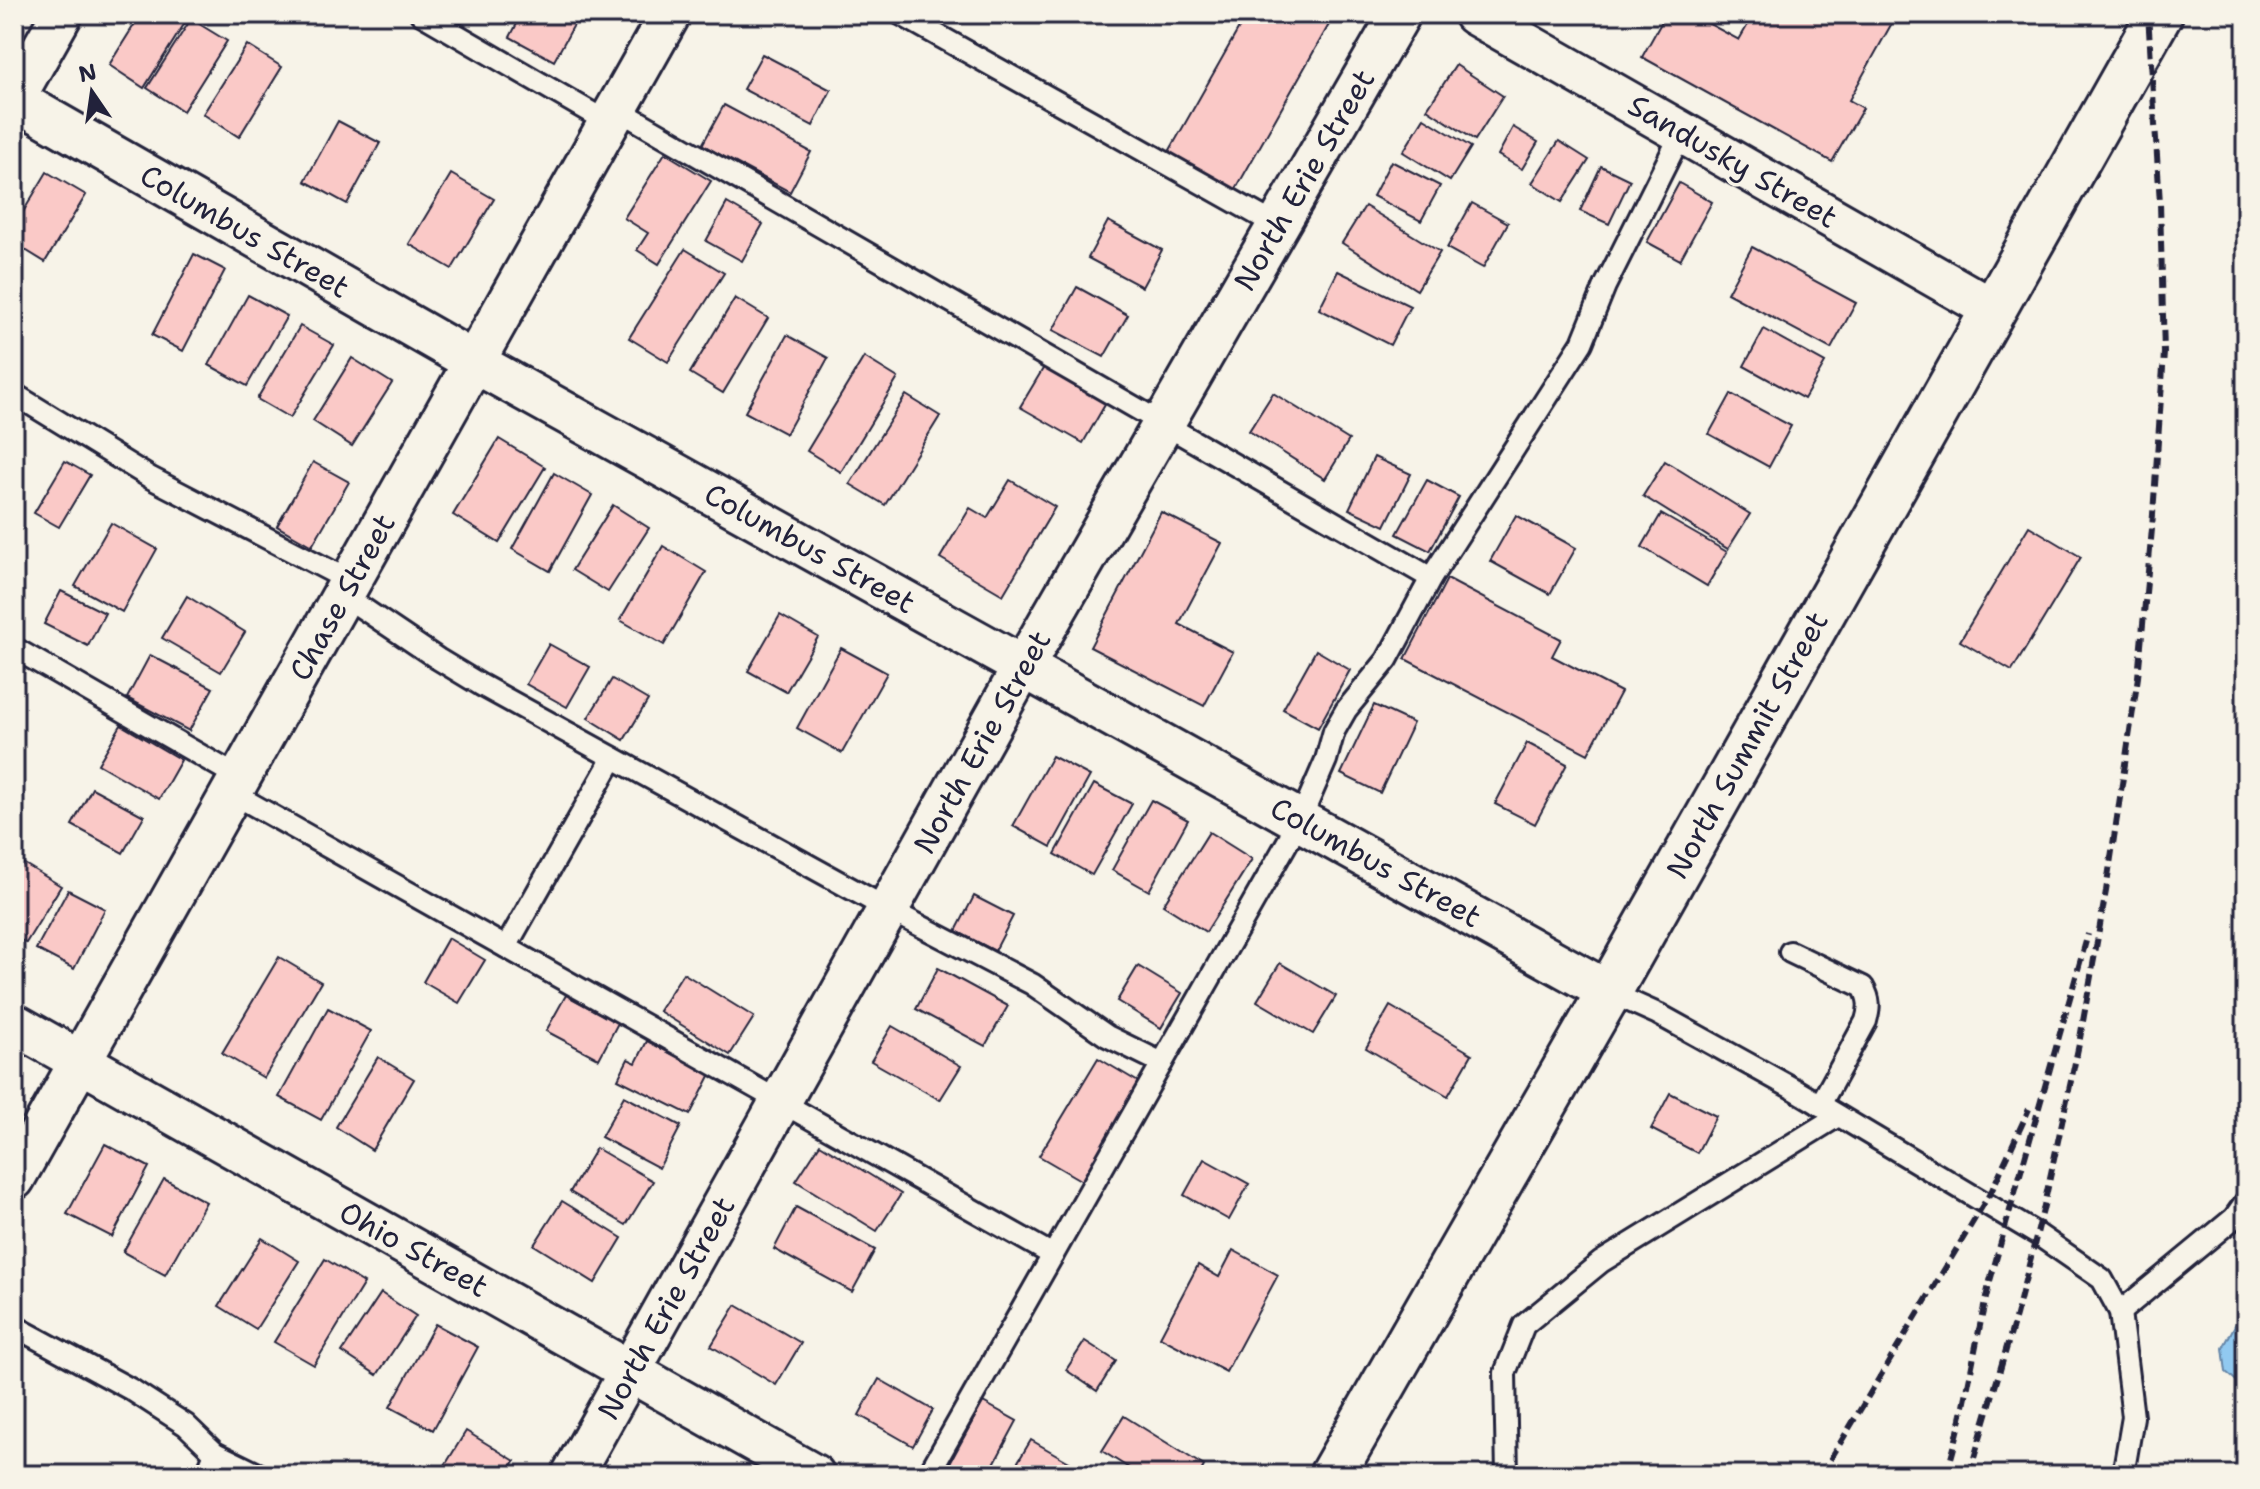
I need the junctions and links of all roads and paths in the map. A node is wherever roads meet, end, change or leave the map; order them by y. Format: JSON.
{"nodes":[{"id":1,"x":62,"y":14,"type":"edge"},
{"id":2,"x":421,"y":14,"type":"edge"},
{"id":3,"x":670,"y":14,"type":"edge"},
{"id":4,"x":900,"y":14,"type":"edge"},
{"id":5,"x":1400,"y":14,"type":"edge"},
{"id":6,"x":1474,"y":14,"type":"edge"},
{"id":7,"x":2160,"y":14,"type":"edge"},
{"id":8,"x":14,"y":99,"type":"edge"},
{"id":9,"x":613,"y":116,"type":"junction"},
{"id":10,"x":1682,"y":132,"type":"junction"},
{"id":11,"x":1278,"y":226,"type":"junction"},
{"id":12,"x":1992,"y":309,"type":"junction"},
{"id":13,"x":474,"y":362,"type":"junction"},
{"id":14,"x":14,"y":394,"type":"edge"},
{"id":15,"x":1164,"y":424,"type":"junction"},
{"id":16,"x":1431,"y":578,"type":"junction"},
{"id":17,"x":347,"y":588,"type":"junction"},
{"id":18,"x":14,"y":648,"type":"edge"},
{"id":19,"x":1023,"y":667,"type":"junction"},
{"id":20,"x":613,"y":758,"type":"junction"},
{"id":21,"x":236,"y":785,"type":"junction"},
{"id":22,"x":1300,"y":820,"type":"junction"},
{"id":23,"x":888,"y":909,"type":"junction"},
{"id":24,"x":506,"y":947,"type":"junction"},
{"id":25,"x":1790,"y":952,"type":"dead end"},
{"id":26,"x":1609,"y":992,"type":"junction"},
{"id":27,"x":14,"y":1024,"type":"edge"},
{"id":28,"x":80,"y":1062,"type":"junction"},
{"id":29,"x":1162,"y":1063,"type":"junction"},
{"id":30,"x":781,"y":1102,"type":"junction"},
{"id":31,"x":1820,"y":1105,"type":"junction"},
{"id":32,"x":1838,"y":1116,"type":"junction"},
{"id":33,"x":14,"y":1179,"type":"edge"},
{"id":34,"x":2246,"y":1201,"type":"edge"},
{"id":35,"x":1053,"y":1255,"type":"junction"},
{"id":36,"x":2120,"y":1312,"type":"junction"},
{"id":37,"x":14,"y":1326,"type":"edge"},
{"id":38,"x":630,"y":1371,"type":"junction"},
{"id":39,"x":215,"y":1453,"type":"junction"},
{"id":40,"x":206,"y":1475,"type":"edge"},
{"id":41,"x":260,"y":1475,"type":"edge"},
{"id":42,"x":572,"y":1475,"type":"edge"},
{"id":43,"x":814,"y":1475,"type":"edge"},
{"id":44,"x":928,"y":1475,"type":"edge"},
{"id":45,"x":1332,"y":1475,"type":"edge"},
{"id":46,"x":1507,"y":1475,"type":"edge"},
{"id":47,"x":2123,"y":1475,"type":"edge"}],
"edges":[{"from":1,"to":8,"type":"street"},
{"from":2,"to":9,"type":"lane"},
{"from":3,"to":9,"type":"street","name":"Chase Street"},
{"from":4,"to":11,"type":"lane"},
{"from":5,"to":11,"type":"street","name":"North Erie Street"},
{"from":6,"to":10,"type":"street","name":"Sandusky Street"},
{"from":7,"to":12,"type":"main road","name":"North Summit Street"},
{"from":8,"to":13,"type":"street","name":"Columbus Street"},
{"from":9,"to":13,"type":"street","name":"Chase Street"},
{"from":9,"to":15,"type":"lane"},
{"from":10,"to":12,"type":"street","name":"Sandusky Street"},
{"from":10,"to":16,"type":"lane"},
{"from":11,"to":15,"type":"street","name":"North Erie Street"},
{"from":12,"to":26,"type":"main road","name":"North Summit Street"},
{"from":13,"to":17,"type":"street","name":"Chase Street"},
{"from":13,"to":19,"type":"street","name":"Columbus Street"},
{"from":14,"to":17,"type":"lane"},
{"from":15,"to":16,"type":"lane"},
{"from":15,"to":19,"type":"street","name":"North Erie Street"},
{"from":16,"to":22,"type":"lane"},
{"from":17,"to":20,"type":"lane"},
{"from":17,"to":21,"type":"street","name":"Chase Street"},
{"from":18,"to":21,"type":"lane"},
{"from":19,"to":22,"type":"street","name":"Columbus Street"},
{"from":19,"to":23,"type":"street","name":"North Erie Street"},
{"from":20,"to":23,"type":"lane"},
{"from":20,"to":24,"type":"lane"},
{"from":21,"to":24,"type":"lane"},
{"from":21,"to":28,"type":"street","name":"Chase Street"},
{"from":22,"to":26,"type":"street","name":"Columbus Street"},
{"from":22,"to":29,"type":"lane"},
{"from":23,"to":29,"type":"lane"},
{"from":23,"to":30,"type":"street","name":"North Erie Street"},
{"from":24,"to":30,"type":"lane"},
{"from":25,"to":31,"type":"lane"},
{"from":26,"to":31,"type":"lane"},
{"from":26,"to":45,"type":"main road","name":"North Summit Street"},
{"from":27,"to":28,"type":"street","name":"Ohio Street"},
{"from":28,"to":33,"type":"street","name":"Chase Street"},
{"from":28,"to":38,"type":"street","name":"Ohio Street"},
{"from":29,"to":35,"type":"lane"},
{"from":30,"to":35,"type":"lane"},
{"from":30,"to":38,"type":"street","name":"North Erie Street"},
{"from":31,"to":32,"type":"lane"},
{"from":32,"to":36,"type":"lane"},
{"from":32,"to":46,"type":"lane"},
{"from":34,"to":36,"type":"lane"},
{"from":35,"to":44,"type":"lane"},
{"from":36,"to":47,"type":"lane"},
{"from":37,"to":39,"type":"lane"},
{"from":38,"to":42,"type":"street","name":"North Erie Street"},
{"from":38,"to":43,"type":"street","name":"Ohio Street"},
{"from":39,"to":40,"type":"lane"},
{"from":39,"to":41,"type":"lane"}]}
